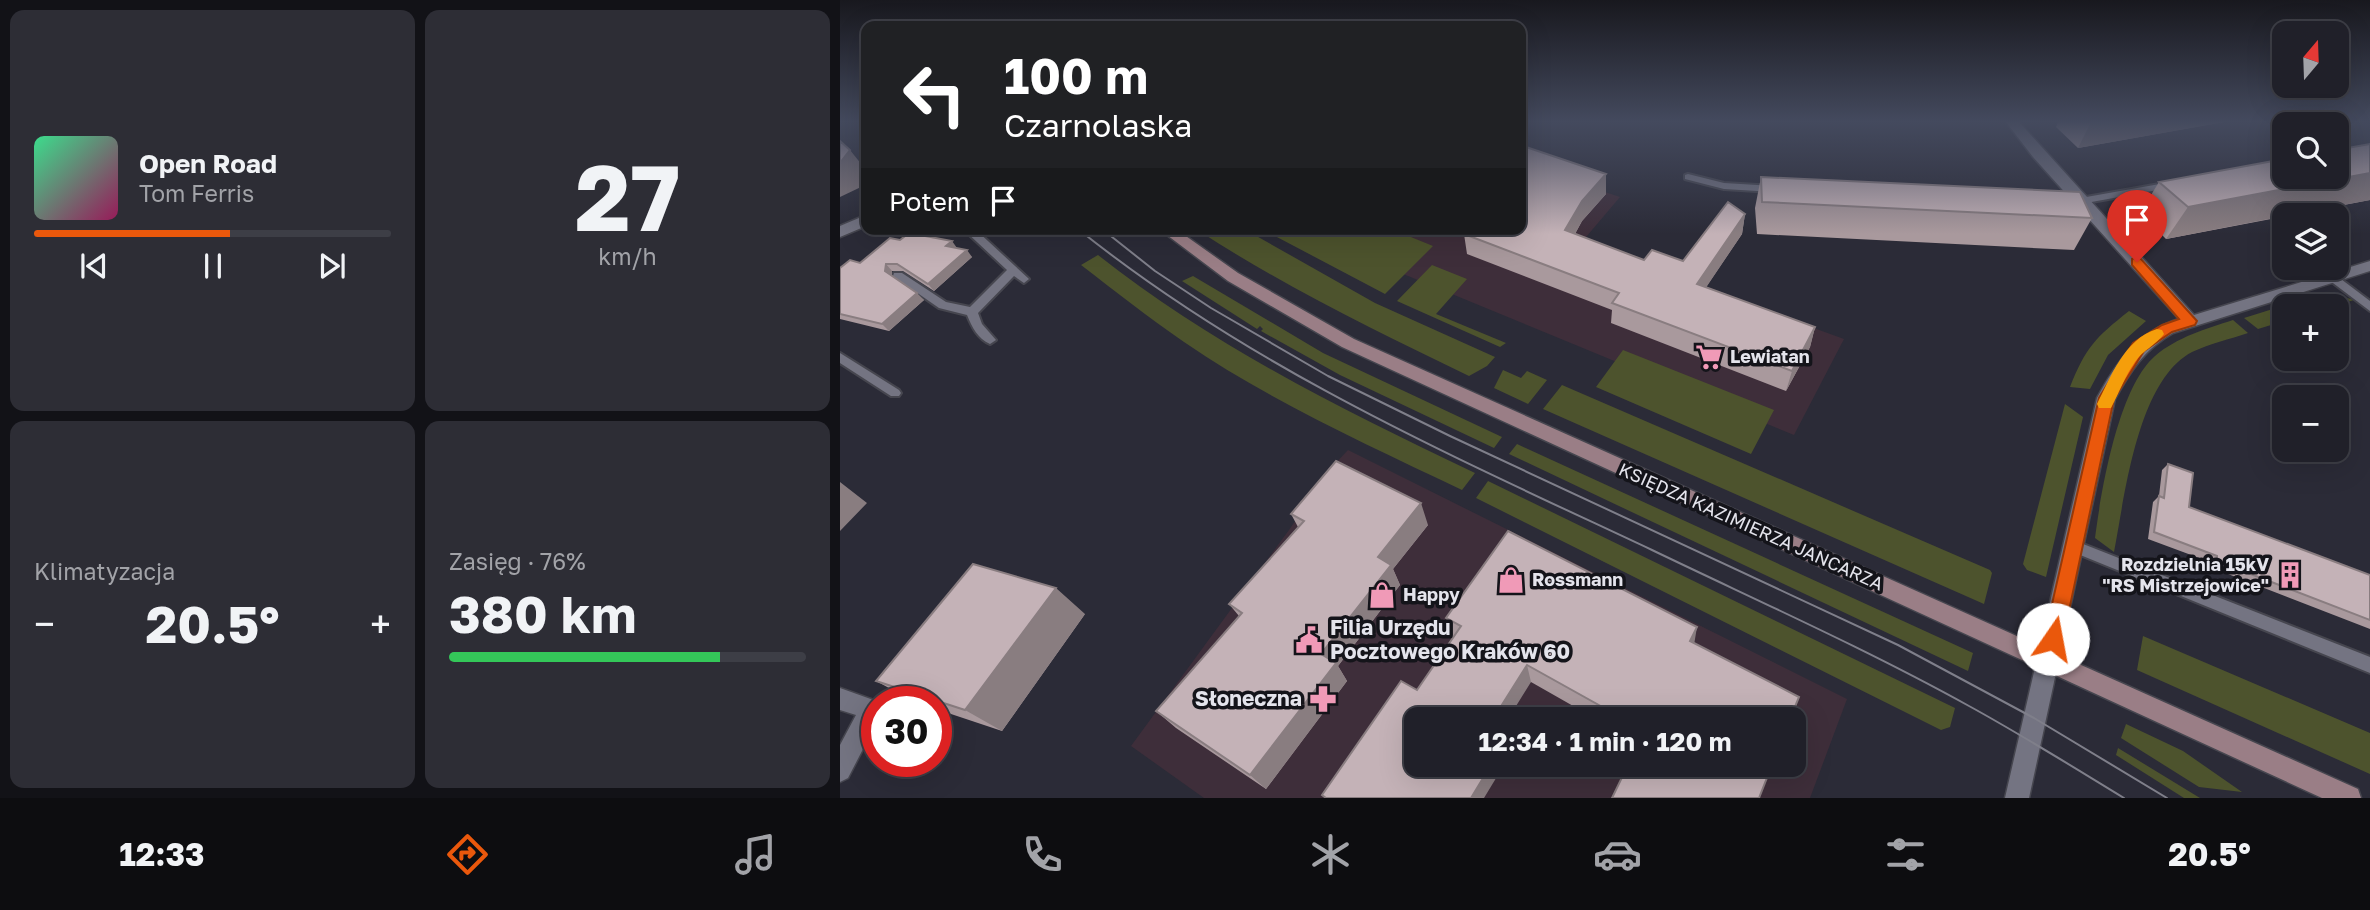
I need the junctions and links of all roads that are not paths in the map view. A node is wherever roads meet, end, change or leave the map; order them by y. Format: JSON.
{"nodes":[{"id":1,"x":2041,"y":159,"type":"edge"},
{"id":2,"x":1688,"y":177,"type":"dead end"},
{"id":3,"x":2178,"y":184,"type":"edge"},
{"id":4,"x":1783,"y":189,"type":"edge"},
{"id":5,"x":2075,"y":202,"type":"junction"},
{"id":6,"x":861,"y":222,"type":"edge"},
{"id":7,"x":840,"y":232,"type":"edge"},
{"id":8,"x":975,"y":235,"type":"edge"},
{"id":9,"x":1174,"y":235,"type":"edge"},
{"id":10,"x":2370,"y":266,"type":"edge"},
{"id":11,"x":1014,"y":269,"type":"junction"},
{"id":12,"x":2349,"y":272,"type":"edge"},
{"id":13,"x":898,"y":276,"type":"edge"},
{"id":14,"x":1024,"y":279,"type":"dead end"},
{"id":15,"x":2323,"y":280,"type":"edge"},
{"id":16,"x":2337,"y":280,"type":"edge"},
{"id":17,"x":2370,"y":307,"type":"edge"},
{"id":18,"x":972,"y":312,"type":"junction"},
{"id":19,"x":2190,"y":321,"type":"junction"},
{"id":20,"x":990,"y":340,"type":"dead end"},
{"id":21,"x":840,"y":358,"type":"edge"},
{"id":22,"x":894,"y":393,"type":"dead end"},
{"id":23,"x":2073,"y":545,"type":"junction"},
{"id":24,"x":2049,"y":661,"type":"junction"},
{"id":25,"x":2370,"y":665,"type":"edge"},
{"id":26,"x":840,"y":699,"type":"edge"},
{"id":27,"x":840,"y":770,"type":"edge"},
{"id":28,"x":2017,"y":798,"type":"edge"},
{"id":29,"x":2349,"y":798,"type":"edge"}],
"edges":[{"from":1,"to":5,"type":"street"},
{"from":2,"to":4,"type":"lane"},
{"from":3,"to":5,"type":"lane"},
{"from":5,"to":19,"type":"street"},
{"from":6,"to":7,"type":"street"},
{"from":8,"to":11,"type":"lane"},
{"from":9,"to":24,"type":"street","name":"KSIĘDZA KAZIMIERZA JANCARZA"},
{"from":10,"to":12,"type":"street"},
{"from":11,"to":14,"type":"lane"},
{"from":11,"to":18,"type":"lane"},
{"from":13,"to":18,"type":"lane"},
{"from":15,"to":19,"type":"street"},
{"from":16,"to":17,"type":"lane"},
{"from":18,"to":20,"type":"lane"},
{"from":19,"to":23,"type":"street"},
{"from":21,"to":22,"type":"lane"},
{"from":23,"to":24,"type":"street"},
{"from":23,"to":25,"type":"lane"},
{"from":24,"to":28,"type":"street"},
{"from":24,"to":29,"type":"street","name":"KSIĘDZA KAZIMIERZA JANCARZA"},
{"from":26,"to":27,"type":"street"}]}
